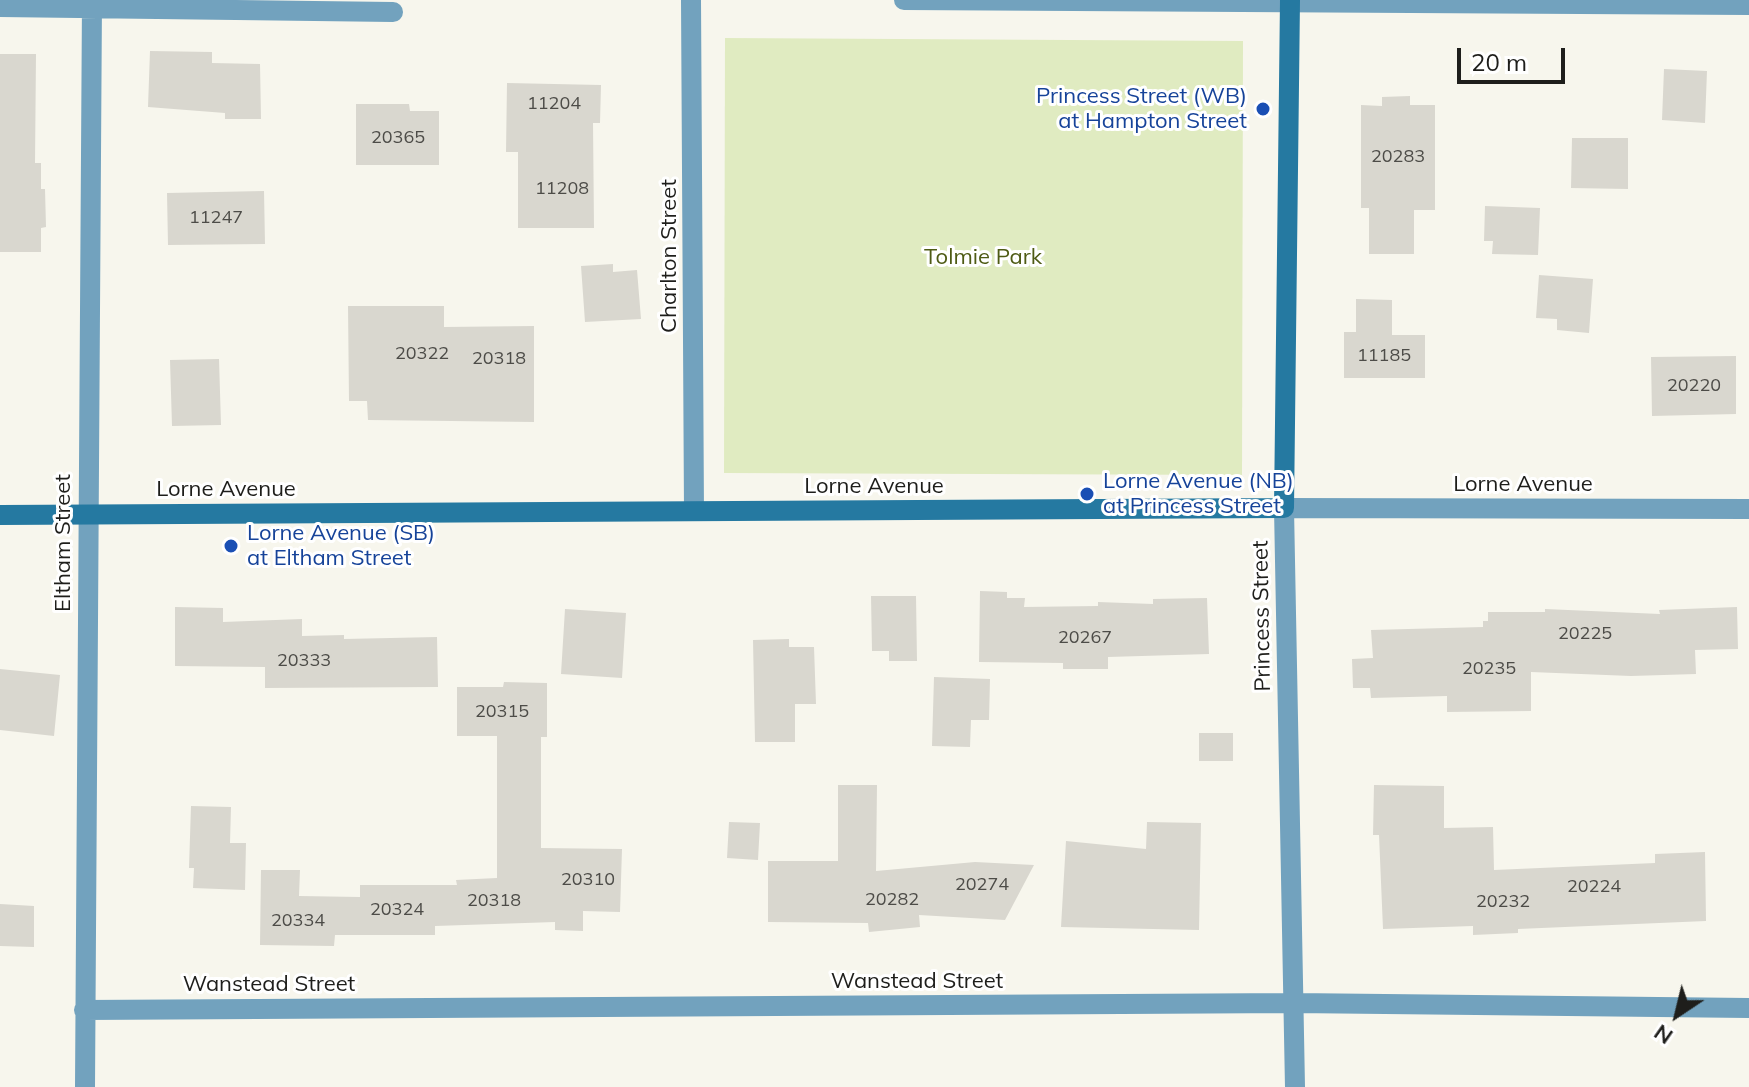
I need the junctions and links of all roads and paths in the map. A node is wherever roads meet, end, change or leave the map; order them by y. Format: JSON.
{"nodes":[{"id":1,"x":691,"y":0,"type":"edge"},
{"id":2,"x":904,"y":0,"type":"edge"},
{"id":3,"x":1290,"y":2,"type":"edge"},
{"id":4,"x":92,"y":3,"type":"edge"},
{"id":5,"x":1749,"y":5,"type":"edge"},
{"id":6,"x":0,"y":7,"type":"edge"},
{"id":7,"x":393,"y":12,"type":"dead end"},
{"id":8,"x":1284,"y":508,"type":"junction"},
{"id":9,"x":1749,"y":509,"type":"edge"},
{"id":10,"x":694,"y":511,"type":"junction"},
{"id":11,"x":87,"y":514,"type":"junction"},
{"id":12,"x":0,"y":515,"type":"edge"},
{"id":13,"x":1294,"y":1003,"type":"junction"},
{"id":14,"x":1749,"y":1008,"type":"edge"},
{"id":15,"x":84,"y":1010,"type":"junction"},
{"id":16,"x":85,"y":1087,"type":"edge"},
{"id":17,"x":1295,"y":1087,"type":"edge"}],
"edges":[{"from":1,"to":10,"type":"street","name":"Charlton Street"},
{"from":2,"to":3,"type":"street"},
{"from":3,"to":5,"type":"street"},
{"from":3,"to":8,"type":"street","name":"Princess Street"},
{"from":4,"to":6,"type":"street"},
{"from":4,"to":7,"type":"street"},
{"from":4,"to":11,"type":"street","name":"Eltham Street"},
{"from":8,"to":9,"type":"street","name":"Lorne Avenue"},
{"from":8,"to":10,"type":"street","name":"Lorne Avenue"},
{"from":8,"to":13,"type":"street","name":"Princess Street"},
{"from":10,"to":11,"type":"street","name":"Lorne Avenue"},
{"from":11,"to":12,"type":"street","name":"Lorne Avenue"},
{"from":11,"to":15,"type":"street","name":"Eltham Street"},
{"from":13,"to":14,"type":"street","name":"Wanstead Street"},
{"from":13,"to":15,"type":"street","name":"Wanstead Street"},
{"from":13,"to":17,"type":"street","name":"Princess Street"},
{"from":15,"to":16,"type":"street","name":"Eltham Street"}]}
